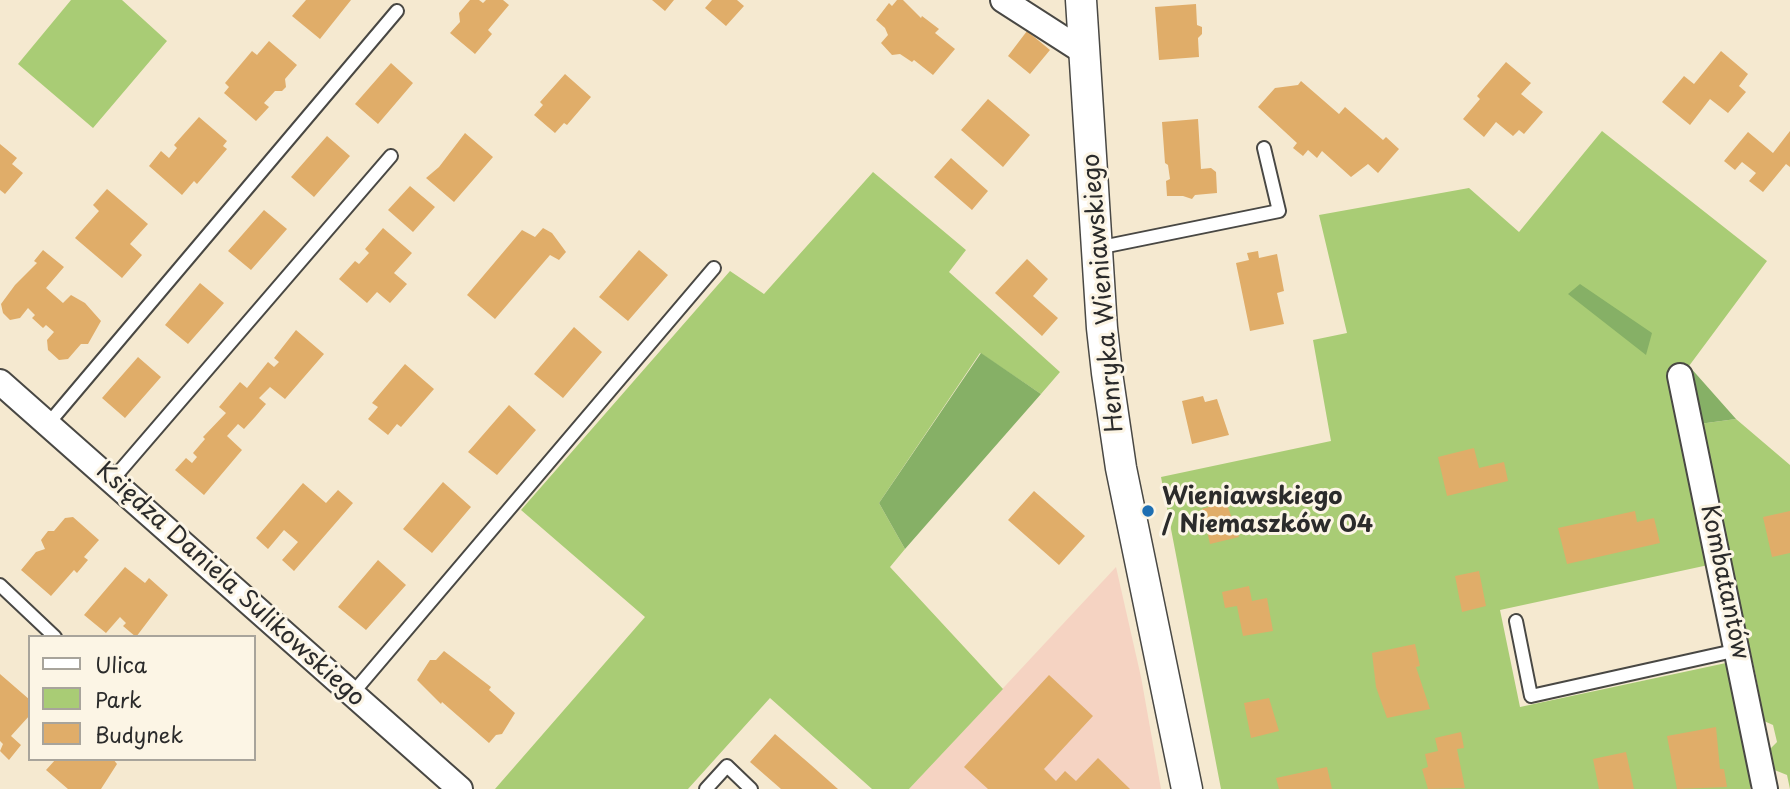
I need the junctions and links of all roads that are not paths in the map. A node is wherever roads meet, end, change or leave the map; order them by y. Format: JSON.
{"nodes":[{"id":1,"x":1003,"y":0,"type":"edge"},
{"id":2,"x":1081,"y":0,"type":"edge"},
{"id":3,"x":397,"y":11,"type":"dead end"},
{"id":4,"x":1084,"y":52,"type":"junction"},
{"id":5,"x":1264,"y":148,"type":"dead end"},
{"id":6,"x":391,"y":156,"type":"dead end"},
{"id":7,"x":1097,"y":248,"type":"junction"},
{"id":8,"x":714,"y":268,"type":"dead end"},
{"id":9,"x":1680,"y":376,"type":"dead end"},
{"id":10,"x":0,"y":382,"type":"edge"},
{"id":11,"x":48,"y":424,"type":"junction"},
{"id":12,"x":113,"y":479,"type":"junction"},
{"id":13,"x":0,"y":585,"type":"edge"},
{"id":14,"x":1516,"y":621,"type":"dead end"},
{"id":15,"x":53,"y":635,"type":"edge"},
{"id":16,"x":1738,"y":650,"type":"junction"},
{"id":17,"x":352,"y":694,"type":"junction"},
{"id":18,"x":460,"y":789,"type":"edge"},
{"id":19,"x":706,"y":789,"type":"edge"},
{"id":20,"x":751,"y":789,"type":"edge"},
{"id":21,"x":1187,"y":789,"type":"edge"},
{"id":22,"x":1765,"y":789,"type":"edge"}],
"edges":[{"from":1,"to":4,"type":"street"},
{"from":2,"to":4,"type":"street","name":"Henryka Wieniawskiego"},
{"from":3,"to":11,"type":"lane"},
{"from":4,"to":7,"type":"street","name":"Henryka Wieniawskiego"},
{"from":5,"to":7,"type":"lane"},
{"from":6,"to":12,"type":"lane"},
{"from":7,"to":21,"type":"street","name":"Henryka Wieniawskiego"},
{"from":8,"to":17,"type":"lane"},
{"from":9,"to":16,"type":"street","name":"Kombatantów"},
{"from":10,"to":11,"type":"street","name":"Księdza Daniela Sulikowskiego"},
{"from":11,"to":12,"type":"street","name":"Księdza Daniela Sulikowskiego"},
{"from":12,"to":17,"type":"street","name":"Księdza Daniela Sulikowskiego"},
{"from":13,"to":15,"type":"lane"},
{"from":14,"to":16,"type":"lane"},
{"from":16,"to":22,"type":"street","name":"Kombatantów"},
{"from":17,"to":18,"type":"street","name":"Księdza Daniela Sulikowskiego"},
{"from":19,"to":20,"type":"lane"}]}
